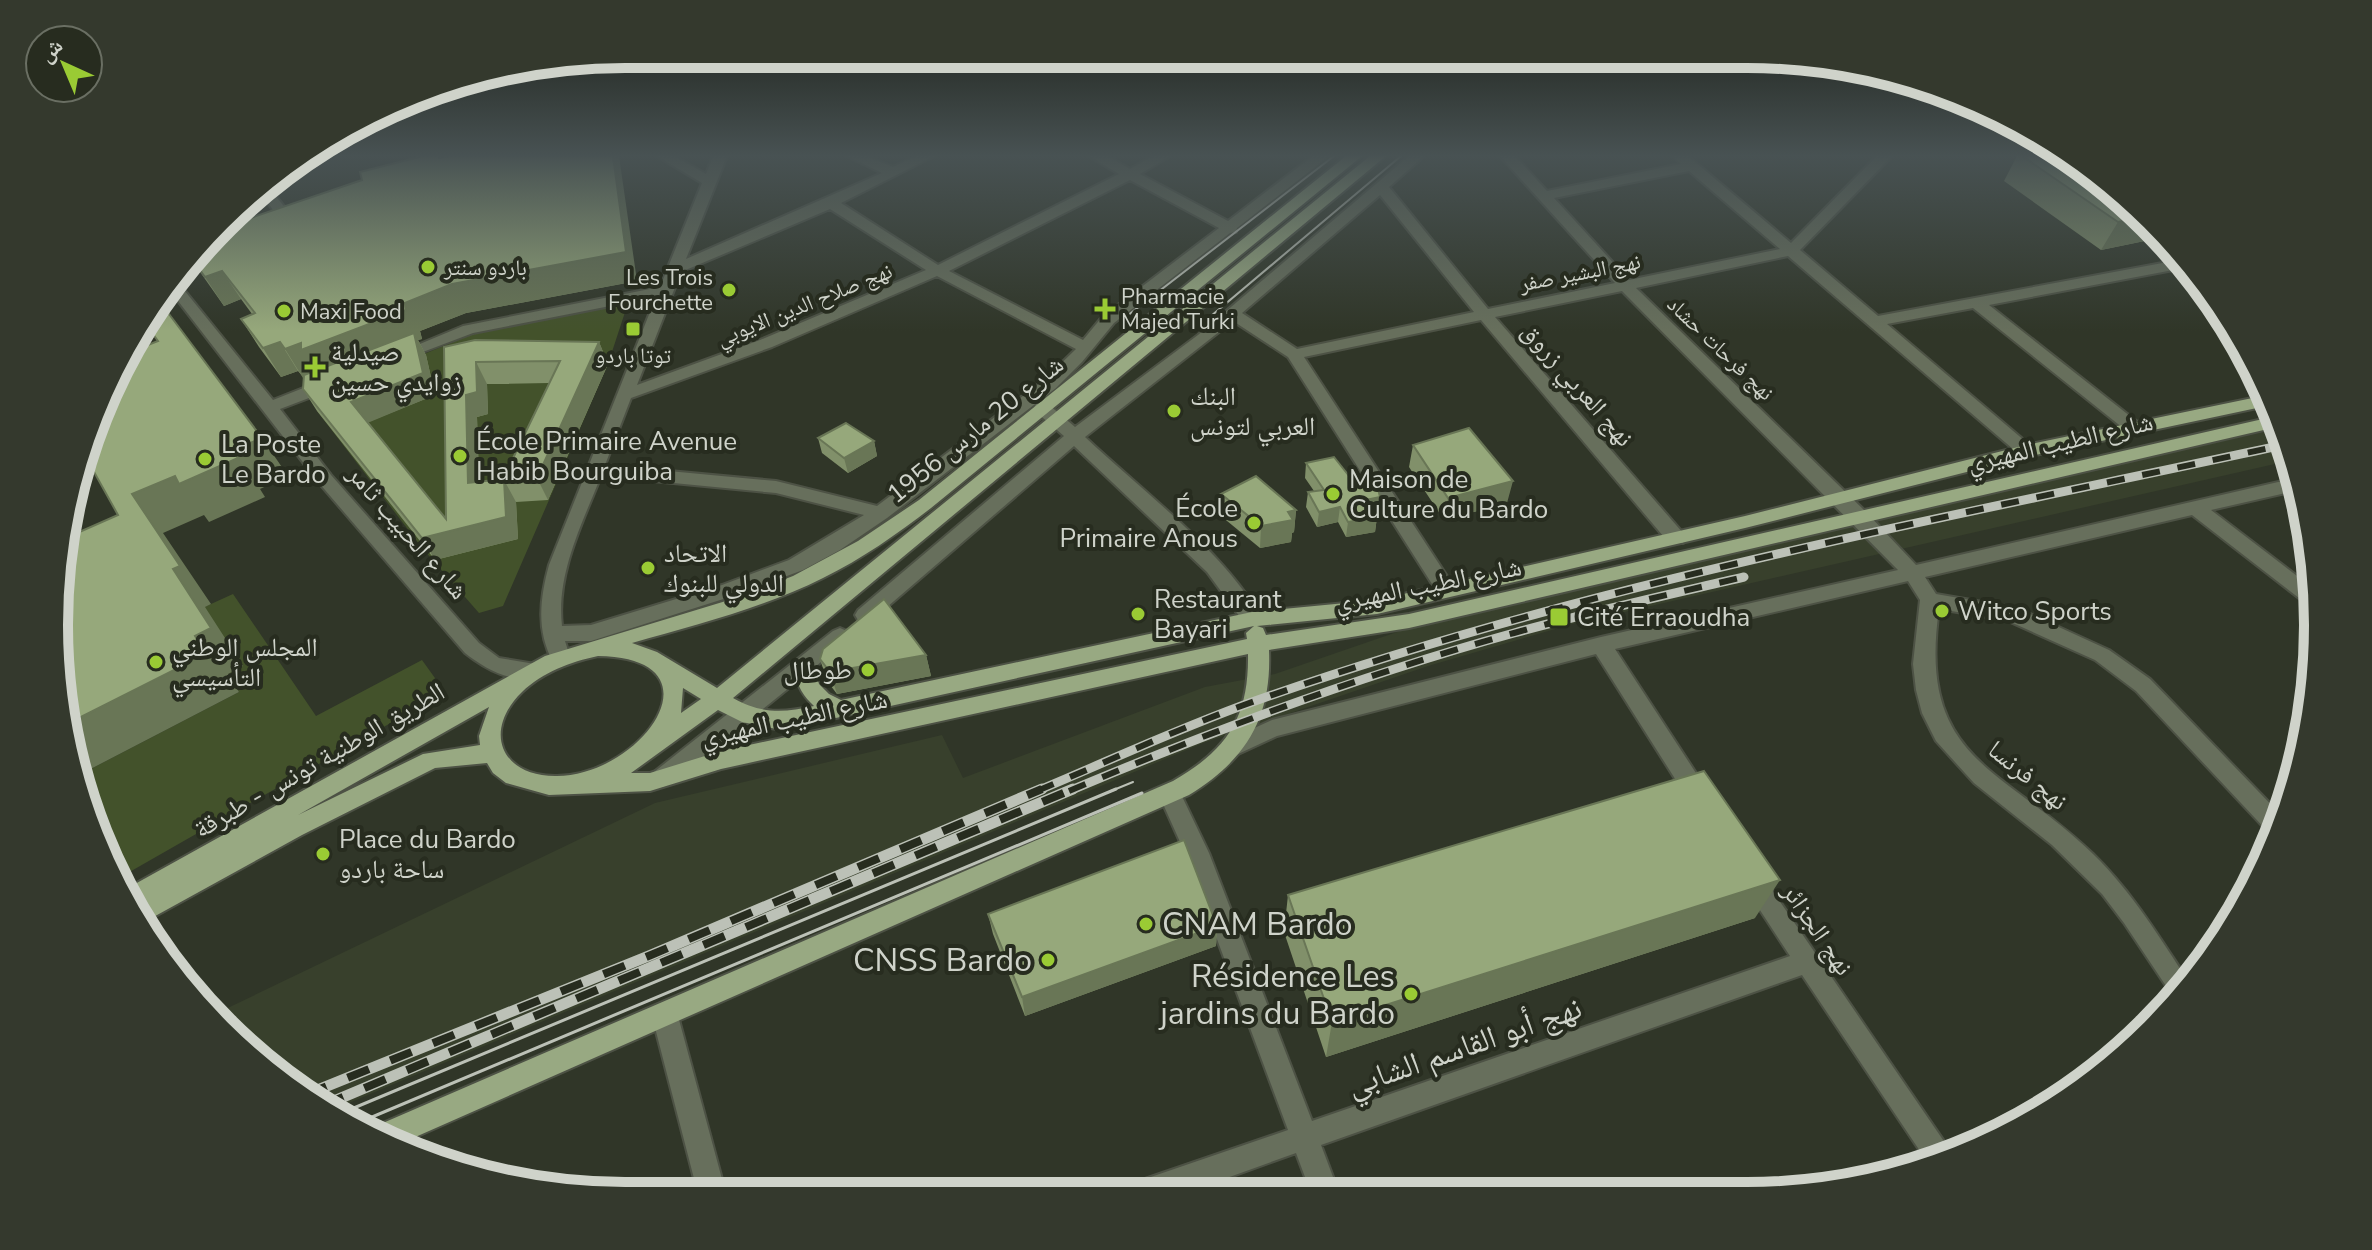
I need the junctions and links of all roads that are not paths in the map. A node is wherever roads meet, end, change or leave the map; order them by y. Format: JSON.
{"nodes":[{"id":1,"x":697,"y":214,"type":"edge"},
{"id":2,"x":804,"y":214,"type":"edge"},
{"id":3,"x":849,"y":214,"type":"edge"},
{"id":4,"x":1052,"y":214,"type":"edge"},
{"id":5,"x":1204,"y":214,"type":"edge"},
{"id":6,"x":1249,"y":214,"type":"edge"},
{"id":7,"x":1286,"y":214,"type":"edge"},
{"id":8,"x":1305,"y":214,"type":"edge"},
{"id":9,"x":1349,"y":214,"type":"edge"},
{"id":10,"x":1403,"y":214,"type":"edge"},
{"id":11,"x":1561,"y":214,"type":"edge"},
{"id":12,"x":1749,"y":214,"type":"edge"},
{"id":13,"x":1827,"y":214,"type":"edge"},
{"id":14,"x":1231,"y":229,"type":"junction"},
{"id":15,"x":1791,"y":251,"type":"junction"},
{"id":16,"x":2172,"y":266,"type":"edge"},
{"id":17,"x":676,"y":269,"type":"junction"},
{"id":18,"x":940,"y":272,"type":"junction"},
{"id":19,"x":1625,"y":285,"type":"junction"},
{"id":20,"x":666,"y":290,"type":"junction"},
{"id":21,"x":179,"y":292,"type":"edge"},
{"id":22,"x":1976,"y":302,"type":"junction"},
{"id":23,"x":1233,"y":314,"type":"junction"},
{"id":24,"x":1484,"y":314,"type":"junction"},
{"id":25,"x":1877,"y":321,"type":"junction"},
{"id":26,"x":429,"y":344,"type":"junction"},
{"id":27,"x":1084,"y":347,"type":"junction"},
{"id":28,"x":460,"y":353,"type":"edge"},
{"id":29,"x":1294,"y":354,"type":"junction"},
{"id":30,"x":381,"y":363,"type":"edge"},
{"id":31,"x":355,"y":374,"type":"edge"},
{"id":32,"x":628,"y":394,"type":"junction"},
{"id":33,"x":2258,"y":402,"type":"edge"},
{"id":34,"x":268,"y":408,"type":"junction"},
{"id":35,"x":1050,"y":414,"type":"junction"},
{"id":36,"x":2266,"y":424,"type":"edge"},
{"id":37,"x":2134,"y":428,"type":"junction"},
{"id":38,"x":1076,"y":435,"type":"junction"},
{"id":39,"x":2026,"y":451,"type":"junction"},
{"id":40,"x":597,"y":470,"type":"junction"},
{"id":41,"x":2286,"y":487,"type":"edge"},
{"id":42,"x":1842,"y":498,"type":"junction"},
{"id":43,"x":2197,"y":509,"type":"junction"},
{"id":44,"x":880,"y":514,"type":"junction"},
{"id":45,"x":1859,"y":516,"type":"junction"},
{"id":46,"x":1676,"y":538,"type":"junction"},
{"id":47,"x":1913,"y":574,"type":"junction"},
{"id":48,"x":1446,"y":590,"type":"junction"},
{"id":49,"x":2303,"y":591,"type":"edge"},
{"id":50,"x":1930,"y":600,"type":"junction"},
{"id":51,"x":1252,"y":619,"type":"junction"},
{"id":52,"x":552,"y":634,"type":"junction"},
{"id":53,"x":1259,"y":644,"type":"junction"},
{"id":54,"x":1601,"y":645,"type":"junction"},
{"id":55,"x":569,"y":655,"type":"junction"},
{"id":56,"x":663,"y":667,"type":"junction"},
{"id":57,"x":805,"y":667,"type":"junction"},
{"id":58,"x":534,"y":671,"type":"junction"},
{"id":59,"x":719,"y":698,"type":"junction"},
{"id":60,"x":842,"y":709,"type":"junction"},
{"id":61,"x":742,"y":713,"type":"junction"},
{"id":62,"x":653,"y":743,"type":"junction"},
{"id":63,"x":1236,"y":746,"type":"junction"},
{"id":64,"x":493,"y":754,"type":"junction"},
{"id":65,"x":659,"y":779,"type":"junction"},
{"id":66,"x":587,"y":782,"type":"junction"},
{"id":67,"x":1170,"y":795,"type":"junction"},
{"id":68,"x":1712,"y":817,"type":"edge"},
{"id":69,"x":2269,"y":818,"type":"edge"},
{"id":70,"x":1738,"y":856,"type":"edge"},
{"id":71,"x":138,"y":894,"type":"edge"},
{"id":72,"x":146,"y":909,"type":"edge"},
{"id":73,"x":1806,"y":962,"type":"junction"},
{"id":74,"x":2175,"y":981,"type":"edge"},
{"id":75,"x":665,"y":1016,"type":"junction"},
{"id":76,"x":395,"y":1132,"type":"edge"},
{"id":77,"x":1304,"y":1138,"type":"junction"},
{"id":78,"x":1935,"y":1149,"type":"edge"},
{"id":79,"x":709,"y":1182,"type":"edge"},
{"id":80,"x":1177,"y":1182,"type":"edge"},
{"id":81,"x":1321,"y":1182,"type":"edge"}],
"edges":[{"from":1,"to":17,"type":"street"},
{"from":2,"to":17,"type":"street"},
{"from":3,"to":18,"type":"street"},
{"from":4,"to":18,"type":"street","name":"نهج صلاح الدين الايوبي"},
{"from":5,"to":14,"type":"street"},
{"from":6,"to":14,"type":"street","name":"شارع 20 مارس 1956"},
{"from":7,"to":35,"type":"main road","name":"شارع 20 مارس 1956"},
{"from":8,"to":35,"type":"main road","name":"شارع 20 مارس 1956"},
{"from":9,"to":23,"type":"street"},
{"from":10,"to":24,"type":"street","name":"نهج العربي زروق"},
{"from":11,"to":19,"type":"street","name":"نهج فرحات حشاد"},
{"from":12,"to":15,"type":"street"},
{"from":13,"to":15,"type":"street"},
{"from":14,"to":27,"type":"street","name":"شارع 20 مارس 1956"},
{"from":15,"to":19,"type":"street","name":"نهج البشير صفر"},
{"from":15,"to":25,"type":"street"},
{"from":16,"to":22,"type":"street"},
{"from":17,"to":20,"type":"street"},
{"from":18,"to":27,"type":"street"},
{"from":18,"to":32,"type":"street","name":"نهج صلاح الدين الايوبي"},
{"from":19,"to":24,"type":"street","name":"نهج البشير صفر"},
{"from":19,"to":42,"type":"street","name":"نهج فرحات حشاد"},
{"from":20,"to":26,"type":"street"},
{"from":20,"to":32,"type":"street"},
{"from":21,"to":34,"type":"street","name":"شارع الحبيب ثامر"},
{"from":22,"to":25,"type":"street"},
{"from":22,"to":37,"type":"street"},
{"from":23,"to":29,"type":"street"},
{"from":23,"to":38,"type":"street"},
{"from":24,"to":29,"type":"street","name":"نهج البشير صفر"},
{"from":24,"to":46,"type":"street","name":"نهج العربي زروق"},
{"from":25,"to":39,"type":"street"},
{"from":26,"to":28,"type":"street"},
{"from":26,"to":30,"type":"street"},
{"from":27,"to":44,"type":"street","name":"شارع 20 مارس 1956"},
{"from":29,"to":48,"type":"street"},
{"from":31,"to":34,"type":"street"},
{"from":32,"to":40,"type":"street"},
{"from":33,"to":37,"type":"main road","name":"شارع الطيب المهيري"},
{"from":34,"to":58,"type":"street","name":"شارع الحبيب ثامر"},
{"from":35,"to":38,"type":"street"},
{"from":35,"to":55,"type":"main road","name":"شارع 20 مارس 1956"},
{"from":35,"to":59,"type":"main road","name":"شارع 20 مارس 1956"},
{"from":36,"to":45,"type":"main road","name":"شارع الطيب المهيري"},
{"from":37,"to":39,"type":"main road","name":"شارع الطيب المهيري"},
{"from":38,"to":51,"type":"street"},
{"from":38,"to":57,"type":"street"},
{"from":39,"to":42,"type":"main road","name":"شارع الطيب المهيري"},
{"from":40,"to":44,"type":"street"},
{"from":40,"to":52,"type":"street"},
{"from":41,"to":43,"type":"street"},
{"from":42,"to":45,"type":"street","name":"نهج فرحات حشاد"},
{"from":42,"to":46,"type":"main road","name":"شارع الطيب المهيري"},
{"from":43,"to":47,"type":"street"},
{"from":43,"to":49,"type":"street"},
{"from":44,"to":52,"type":"street","name":"شارع 20 مارس 1956"},
{"from":45,"to":47,"type":"street","name":"نهج فرحات حشاد"},
{"from":45,"to":53,"type":"main road","name":"شارع الطيب المهيري"},
{"from":46,"to":48,"type":"main road","name":"شارع الطيب المهيري"},
{"from":47,"to":50,"type":"street"},
{"from":47,"to":54,"type":"street"},
{"from":48,"to":51,"type":"main road","name":"شارع الطيب المهيري"},
{"from":50,"to":69,"type":"street"},
{"from":50,"to":74,"type":"street","name":"نهج فرنسا"},
{"from":51,"to":53,"type":"main road"},
{"from":51,"to":60,"type":"main road","name":"شارع الطيب المهيري"},
{"from":52,"to":55,"type":"street"},
{"from":53,"to":63,"type":"main road"},
{"from":53,"to":65,"type":"main road","name":"شارع الطيب المهيري"},
{"from":54,"to":63,"type":"street"},
{"from":54,"to":68,"type":"street"},
{"from":55,"to":56,"type":"main road"},
{"from":55,"to":58,"type":"main road"},
{"from":56,"to":59,"type":"main road","name":"شارع الطيب المهيري"},
{"from":56,"to":62,"type":"main road"},
{"from":57,"to":60,"type":"main road"},
{"from":57,"to":61,"type":"street"},
{"from":58,"to":64,"type":"main road"},
{"from":58,"to":71,"type":"main road","name":"الطريق الوطنية تونس - طبرقة"},
{"from":59,"to":61,"type":"main road","name":"شارع الطيب المهيري"},
{"from":59,"to":62,"type":"main road","name":"شارع 20 مارس 1956"},
{"from":60,"to":61,"type":"main road","name":"شارع الطيب المهيري"},
{"from":61,"to":65,"type":"street"},
{"from":62,"to":66,"type":"main road"},
{"from":63,"to":67,"type":"main road"},
{"from":64,"to":66,"type":"main road"},
{"from":64,"to":72,"type":"main road","name":"الطريق الوطنية تونس - طبرقة"},
{"from":65,"to":66,"type":"main road","name":"شارع الطيب المهيري"},
{"from":67,"to":75,"type":"main road"},
{"from":67,"to":77,"type":"street"},
{"from":70,"to":73,"type":"street","name":"نهج الجزائر"},
{"from":73,"to":77,"type":"street","name":"نهج أبو القاسم الشابي"},
{"from":73,"to":78,"type":"street","name":"نهج الجزائر"},
{"from":75,"to":76,"type":"main road"},
{"from":75,"to":79,"type":"street"},
{"from":77,"to":80,"type":"street","name":"نهج أبو القاسم الشابي"},
{"from":77,"to":81,"type":"street"}]}
